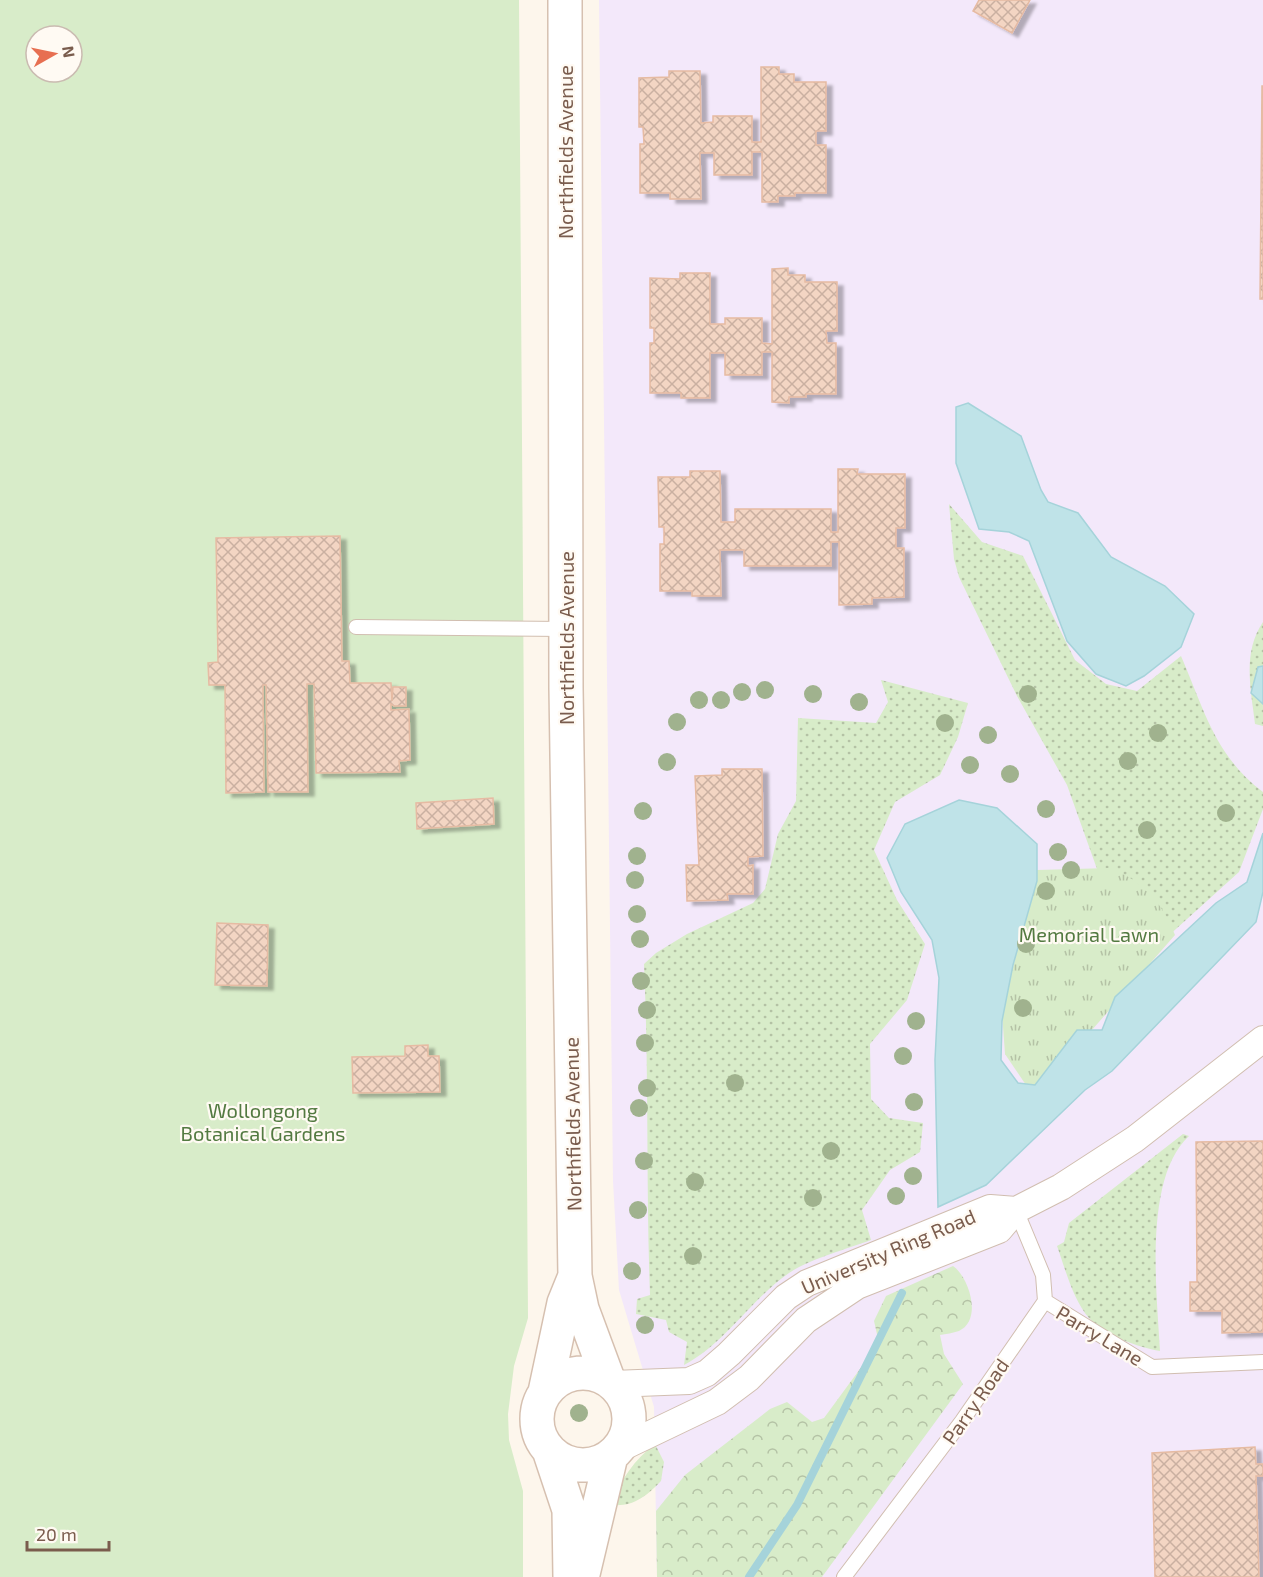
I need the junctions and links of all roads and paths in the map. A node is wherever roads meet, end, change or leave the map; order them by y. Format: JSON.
{"nodes":[{"id":1,"x":565,"y":0,"type":"edge"},
{"id":2,"x":356,"y":627,"type":"dead end"},
{"id":3,"x":566,"y":629,"type":"junction"},
{"id":4,"x":1263,"y":1039,"type":"edge"},
{"id":5,"x":1016,"y":1210,"type":"junction"},
{"id":6,"x":575,"y":1276,"type":"junction"},
{"id":7,"x":1045,"y":1301,"type":"junction"},
{"id":8,"x":1263,"y":1362,"type":"edge"},
{"id":9,"x":610,"y":1382,"type":"junction"},
{"id":10,"x":545,"y":1392,"type":"junction"},
{"id":11,"x":549,"y":1450,"type":"junction"},
{"id":12,"x":615,"y":1452,"type":"junction"},
{"id":13,"x":590,"y":1545,"type":"junction"},
{"id":14,"x":570,"y":1577,"type":"edge"},
{"id":15,"x":582,"y":1577,"type":"edge"},
{"id":16,"x":597,"y":1577,"type":"edge"},
{"id":17,"x":844,"y":1577,"type":"edge"}],
"edges":[{"from":1,"to":3,"type":"main road","name":"Northfields Avenue"},
{"from":2,"to":3,"type":"lane"},
{"from":3,"to":6,"type":"main road","name":"Northfields Avenue"},
{"from":4,"to":5,"type":"street","name":"University Ring Road"},
{"from":5,"to":7,"type":"lane"},
{"from":5,"to":9,"type":"street","name":"University Ring Road"},
{"from":5,"to":12,"type":"street","name":"University Ring Road"},
{"from":6,"to":9,"type":"main road","name":"Northfields Avenue"},
{"from":6,"to":10,"type":"main road","name":"Northfields Avenue"},
{"from":7,"to":8,"type":"lane","name":"Parry Lane"},
{"from":7,"to":17,"type":"lane","name":"Parry Road"},
{"from":9,"to":10,"type":"main road"},
{"from":9,"to":12,"type":"main road"},
{"from":10,"to":11,"type":"main road"},
{"from":11,"to":12,"type":"main road"},
{"from":11,"to":14,"type":"main road"},
{"from":12,"to":13,"type":"main road"},
{"from":13,"to":15,"type":"main road"},
{"from":13,"to":16,"type":"lane"}]}
